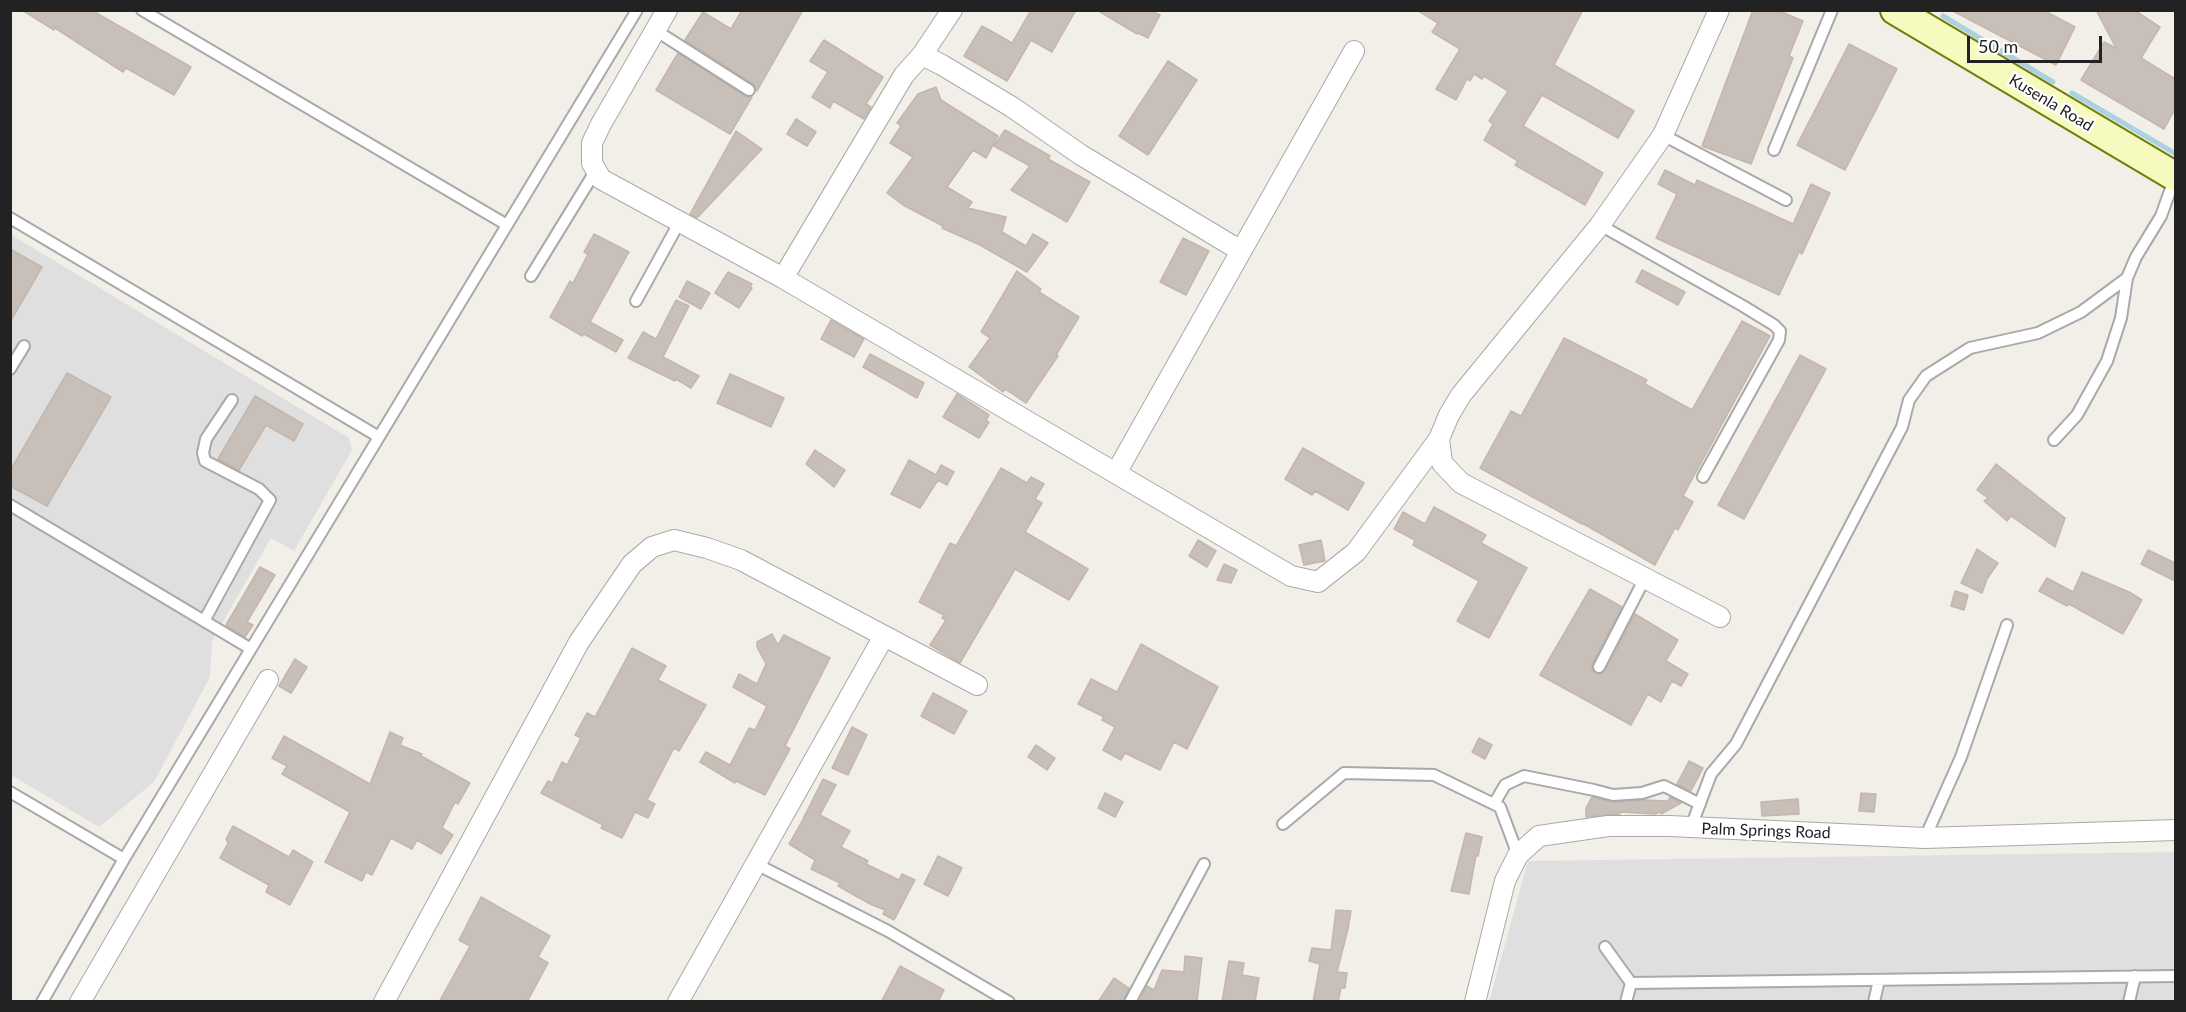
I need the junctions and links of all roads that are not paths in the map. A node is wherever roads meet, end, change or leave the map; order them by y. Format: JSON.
{"nodes":[{"id":1,"x":142,"y":10,"type":"edge"},
{"id":2,"x":667,"y":10,"type":"edge"},
{"id":3,"x":952,"y":10,"type":"edge"},
{"id":4,"x":1719,"y":10,"type":"edge"},
{"id":5,"x":1832,"y":10,"type":"edge"},
{"id":6,"x":1895,"y":10,"type":"edge"},
{"id":7,"x":633,"y":12,"type":"edge"},
{"id":8,"x":655,"y":30,"type":"junction"},
{"id":9,"x":1354,"y":51,"type":"dead end"},
{"id":10,"x":922,"y":55,"type":"junction"},
{"id":11,"x":749,"y":90,"type":"dead end"},
{"id":12,"x":1664,"y":135,"type":"junction"},
{"id":13,"x":1774,"y":150,"type":"dead end"},
{"id":14,"x":596,"y":170,"type":"junction"},
{"id":15,"x":2175,"y":176,"type":"edge"},
{"id":16,"x":1786,"y":200,"type":"dead end"},
{"id":17,"x":10,"y":218,"type":"edge"},
{"id":18,"x":680,"y":221,"type":"junction"},
{"id":19,"x":507,"y":225,"type":"junction"},
{"id":20,"x":1600,"y":225,"type":"junction"},
{"id":21,"x":1241,"y":251,"type":"junction"},
{"id":22,"x":531,"y":276,"type":"dead end"},
{"id":23,"x":783,"y":278,"type":"junction"},
{"id":24,"x":2127,"y":278,"type":"junction"},
{"id":25,"x":636,"y":301,"type":"dead end"},
{"id":26,"x":24,"y":346,"type":"dead end"},
{"id":27,"x":10,"y":369,"type":"edge"},
{"id":28,"x":232,"y":400,"type":"dead end"},
{"id":29,"x":379,"y":437,"type":"junction"},
{"id":30,"x":1439,"y":439,"type":"junction"},
{"id":31,"x":2054,"y":440,"type":"dead end"},
{"id":32,"x":1116,"y":473,"type":"junction"},
{"id":33,"x":1703,"y":477,"type":"dead end"},
{"id":34,"x":10,"y":505,"type":"edge"},
{"id":35,"x":1645,"y":578,"type":"junction"},
{"id":36,"x":1720,"y":617,"type":"dead end"},
{"id":37,"x":204,"y":621,"type":"junction"},
{"id":38,"x":2007,"y":625,"type":"dead end"},
{"id":39,"x":884,"y":636,"type":"junction"},
{"id":40,"x":251,"y":649,"type":"junction"},
{"id":41,"x":1599,"y":667,"type":"dead end"},
{"id":42,"x":268,"y":680,"type":"dead end"},
{"id":43,"x":977,"y":686,"type":"dead end"},
{"id":44,"x":10,"y":792,"type":"edge"},
{"id":45,"x":1494,"y":804,"type":"junction"},
{"id":46,"x":1700,"y":804,"type":"junction"},
{"id":47,"x":1283,"y":824,"type":"dead end"},
{"id":48,"x":1691,"y":828,"type":"junction"},
{"id":49,"x":2175,"y":830,"type":"edge"},
{"id":50,"x":1925,"y":837,"type":"junction"},
{"id":51,"x":1518,"y":855,"type":"junction"},
{"id":52,"x":124,"y":860,"type":"junction"},
{"id":53,"x":756,"y":864,"type":"junction"},
{"id":54,"x":1204,"y":864,"type":"dead end"},
{"id":55,"x":1605,"y":947,"type":"dead end"},
{"id":56,"x":2135,"y":976,"type":"junction"},
{"id":57,"x":2175,"y":976,"type":"edge"},
{"id":58,"x":1879,"y":980,"type":"junction"},
{"id":59,"x":1631,"y":983,"type":"junction"},
{"id":60,"x":42,"y":1002,"type":"edge"},
{"id":61,"x":80,"y":1002,"type":"edge"},
{"id":62,"x":384,"y":1002,"type":"edge"},
{"id":63,"x":678,"y":1002,"type":"edge"},
{"id":64,"x":1009,"y":1002,"type":"edge"},
{"id":65,"x":1130,"y":1002,"type":"edge"},
{"id":66,"x":1475,"y":1002,"type":"edge"},
{"id":67,"x":1626,"y":1002,"type":"edge"},
{"id":68,"x":1874,"y":1002,"type":"edge"},
{"id":69,"x":2128,"y":1002,"type":"edge"}],
"edges":[{"from":1,"to":19,"type":"lane"},
{"from":2,"to":8,"type":"street"},
{"from":3,"to":10,"type":"street"},
{"from":4,"to":12,"type":"street"},
{"from":5,"to":13,"type":"lane"},
{"from":6,"to":15,"type":"main road","name":"Kusenla Road"},
{"from":7,"to":19,"type":"lane"},
{"from":8,"to":11,"type":"lane"},
{"from":8,"to":14,"type":"street"},
{"from":9,"to":21,"type":"street"},
{"from":10,"to":21,"type":"street"},
{"from":10,"to":23,"type":"street"},
{"from":12,"to":16,"type":"lane"},
{"from":12,"to":20,"type":"street"},
{"from":14,"to":18,"type":"street"},
{"from":14,"to":22,"type":"lane"},
{"from":15,"to":24,"type":"lane"},
{"from":17,"to":29,"type":"lane"},
{"from":18,"to":23,"type":"street"},
{"from":18,"to":25,"type":"lane"},
{"from":19,"to":29,"type":"lane"},
{"from":20,"to":30,"type":"street"},
{"from":20,"to":33,"type":"lane"},
{"from":21,"to":32,"type":"street"},
{"from":23,"to":32,"type":"street"},
{"from":24,"to":31,"type":"lane"},
{"from":24,"to":46,"type":"lane"},
{"from":26,"to":27,"type":"lane"},
{"from":28,"to":37,"type":"lane"},
{"from":29,"to":40,"type":"lane"},
{"from":30,"to":32,"type":"street"},
{"from":30,"to":35,"type":"street"},
{"from":34,"to":37,"type":"lane"},
{"from":35,"to":36,"type":"street"},
{"from":35,"to":41,"type":"lane"},
{"from":37,"to":40,"type":"lane"},
{"from":38,"to":50,"type":"lane"},
{"from":39,"to":43,"type":"street"},
{"from":39,"to":53,"type":"street"},
{"from":39,"to":62,"type":"street"},
{"from":40,"to":52,"type":"lane"},
{"from":42,"to":61,"type":"street"},
{"from":44,"to":52,"type":"lane"},
{"from":45,"to":46,"type":"lane"},
{"from":45,"to":47,"type":"lane"},
{"from":45,"to":51,"type":"lane"},
{"from":46,"to":48,"type":"lane"},
{"from":48,"to":50,"type":"street","name":"Palm Springs Road"},
{"from":48,"to":51,"type":"street","name":"Palm Springs Road"},
{"from":49,"to":50,"type":"street","name":"Palm Springs Road"},
{"from":51,"to":66,"type":"street","name":"Palm Springs Road"},
{"from":52,"to":60,"type":"lane"},
{"from":53,"to":63,"type":"street"},
{"from":53,"to":64,"type":"lane"},
{"from":54,"to":65,"type":"lane"},
{"from":55,"to":59,"type":"lane"},
{"from":56,"to":57,"type":"lane"},
{"from":56,"to":58,"type":"lane"},
{"from":56,"to":69,"type":"lane"},
{"from":58,"to":59,"type":"lane"},
{"from":58,"to":68,"type":"lane"},
{"from":59,"to":67,"type":"lane"}]}
